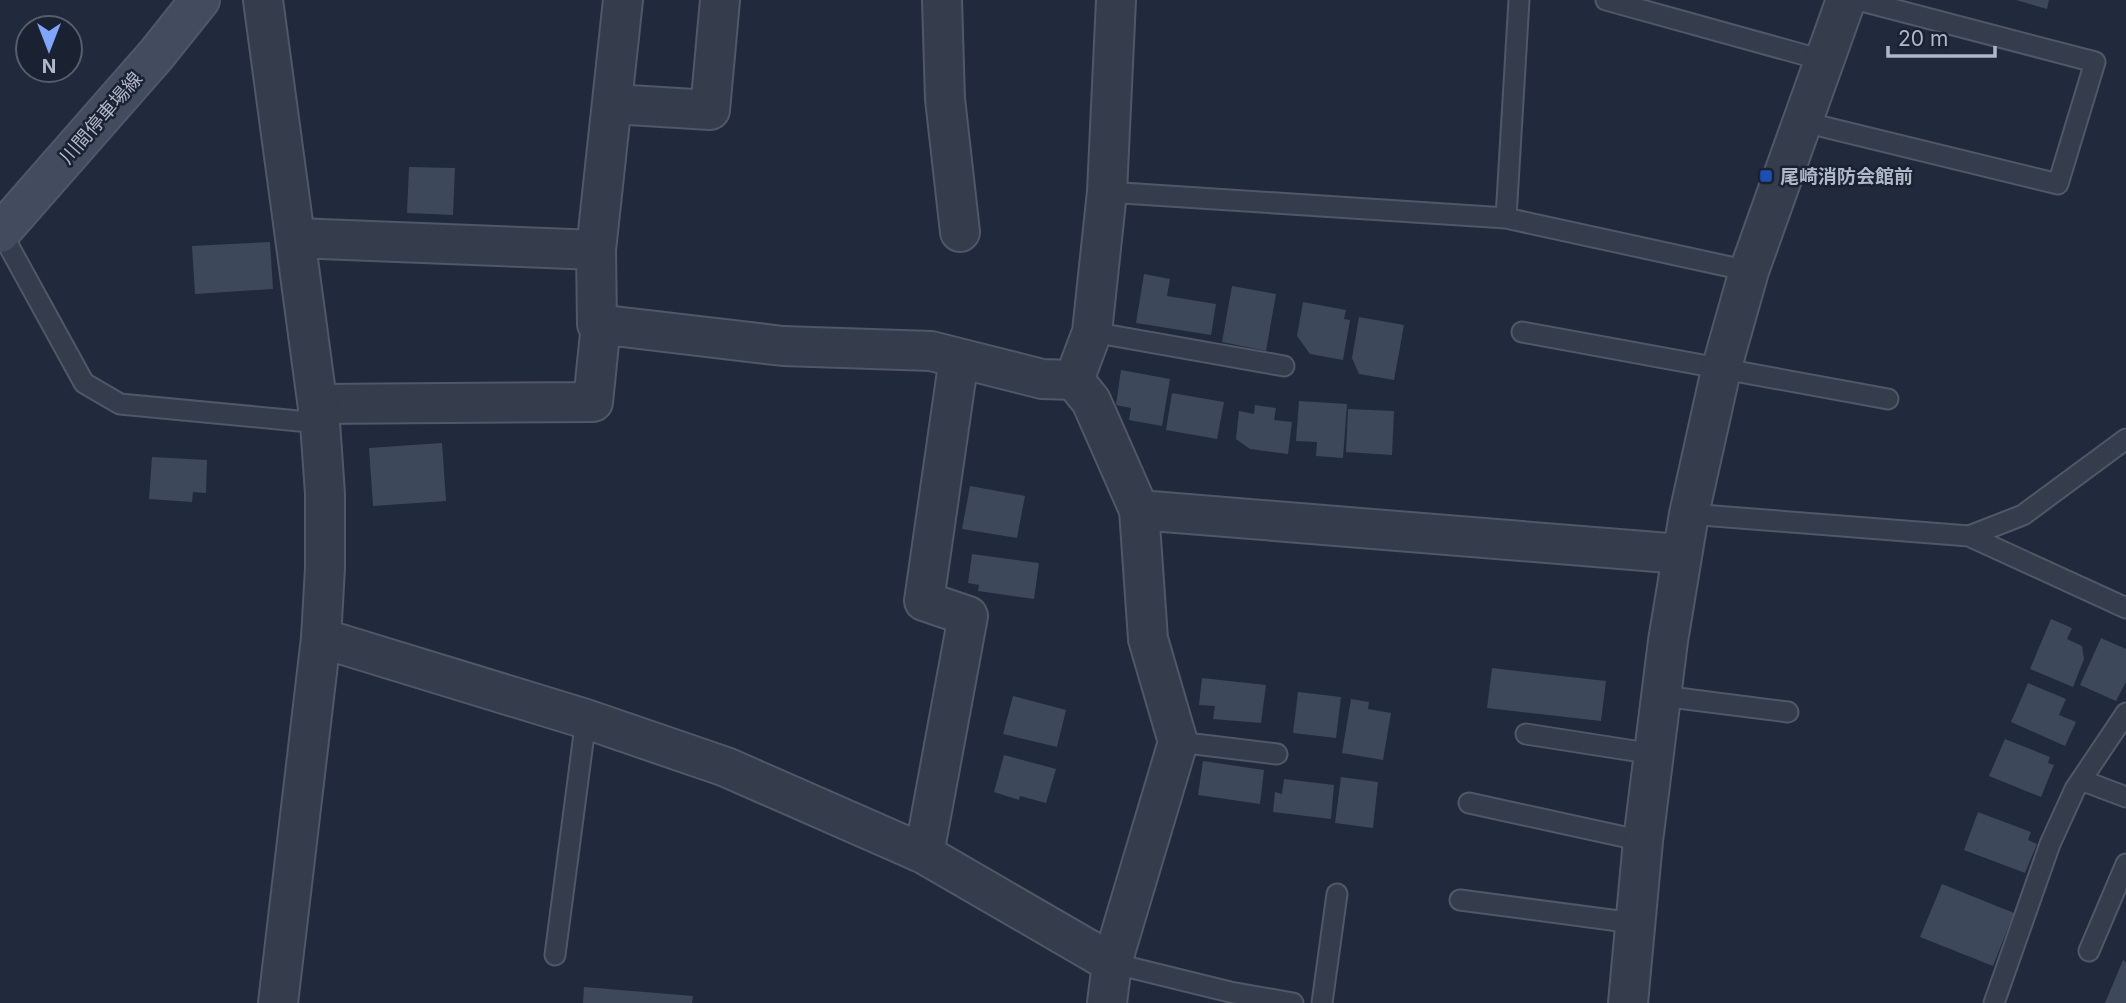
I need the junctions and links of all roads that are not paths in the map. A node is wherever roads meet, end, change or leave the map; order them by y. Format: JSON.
{"nodes":[{"id":1,"x":200,"y":0,"type":"edge"},
{"id":2,"x":263,"y":0,"type":"edge"},
{"id":3,"x":623,"y":0,"type":"edge"},
{"id":4,"x":720,"y":0,"type":"edge"},
{"id":5,"x":942,"y":0,"type":"edge"},
{"id":6,"x":1116,"y":0,"type":"edge"},
{"id":7,"x":1519,"y":0,"type":"edge"},
{"id":8,"x":1606,"y":0,"type":"edge"},
{"id":9,"x":1846,"y":0,"type":"edge"},
{"id":10,"x":1858,"y":0,"type":"edge"},
{"id":11,"x":1826,"y":61,"type":"junction"},
{"id":12,"x":613,"y":104,"type":"junction"},
{"id":13,"x":1804,"y":122,"type":"junction"},
{"id":14,"x":1107,"y":192,"type":"junction"},
{"id":15,"x":1506,"y":218,"type":"junction"},
{"id":16,"x":0,"y":231,"type":"edge"},
{"id":17,"x":960,"y":232,"type":"dead end"},
{"id":18,"x":296,"y":238,"type":"junction"},
{"id":19,"x":596,"y":250,"type":"junction"},
{"id":20,"x":1749,"y":271,"type":"junction"},
{"id":21,"x":601,"y":324,"type":"junction"},
{"id":22,"x":1092,"y":332,"type":"junction"},
{"id":23,"x":1522,"y":332,"type":"dead end"},
{"id":24,"x":959,"y":358,"type":"junction"},
{"id":25,"x":1284,"y":366,"type":"dead end"},
{"id":26,"x":1721,"y":370,"type":"junction"},
{"id":27,"x":1074,"y":380,"type":"junction"},
{"id":28,"x":1888,"y":400,"type":"dead end"},
{"id":29,"x":319,"y":414,"type":"junction"},
{"id":30,"x":2126,"y":439,"type":"edge"},
{"id":31,"x":1139,"y":510,"type":"junction"},
{"id":32,"x":1689,"y":514,"type":"junction"},
{"id":33,"x":1969,"y":536,"type":"junction"},
{"id":34,"x":1681,"y":554,"type":"junction"},
{"id":35,"x":2126,"y":608,"type":"edge"},
{"id":36,"x":321,"y":638,"type":"junction"},
{"id":37,"x":1662,"y":696,"type":"junction"},
{"id":38,"x":1788,"y":712,"type":"dead end"},
{"id":39,"x":2126,"y":713,"type":"edge"},
{"id":40,"x":586,"y":719,"type":"junction"},
{"id":41,"x":1526,"y":734,"type":"dead end"},
{"id":42,"x":1178,"y":742,"type":"junction"},
{"id":43,"x":1277,"y":754,"type":"dead end"},
{"id":44,"x":1654,"y":754,"type":"junction"},
{"id":45,"x":2081,"y":780,"type":"junction"},
{"id":46,"x":2126,"y":797,"type":"edge"},
{"id":47,"x":1469,"y":803,"type":"dead end"},
{"id":48,"x":1643,"y":841,"type":"junction"},
{"id":49,"x":924,"y":854,"type":"junction"},
{"id":50,"x":2126,"y":864,"type":"edge"},
{"id":51,"x":1337,"y":894,"type":"dead end"},
{"id":52,"x":1460,"y":900,"type":"dead end"},
{"id":53,"x":1634,"y":923,"type":"junction"},
{"id":54,"x":2089,"y":951,"type":"dead end"},
{"id":55,"x":555,"y":955,"type":"dead end"},
{"id":56,"x":1112,"y":963,"type":"junction"},
{"id":57,"x":278,"y":1003,"type":"edge"},
{"id":58,"x":1107,"y":1003,"type":"edge"},
{"id":59,"x":1293,"y":1003,"type":"edge"},
{"id":60,"x":1322,"y":1003,"type":"edge"},
{"id":61,"x":1628,"y":1003,"type":"edge"},
{"id":62,"x":1994,"y":1003,"type":"edge"}],
"edges":[{"from":1,"to":16,"type":"main road","name":"川間停車場線"},
{"from":2,"to":18,"type":"street"},
{"from":3,"to":12,"type":"street"},
{"from":4,"to":12,"type":"street"},
{"from":5,"to":17,"type":"street"},
{"from":6,"to":14,"type":"street"},
{"from":7,"to":15,"type":"lane"},
{"from":8,"to":11,"type":"lane"},
{"from":9,"to":11,"type":"street"},
{"from":10,"to":13,"type":"lane"},
{"from":11,"to":13,"type":"street"},
{"from":12,"to":19,"type":"street"},
{"from":13,"to":20,"type":"street"},
{"from":14,"to":15,"type":"lane"},
{"from":14,"to":22,"type":"street"},
{"from":15,"to":20,"type":"lane"},
{"from":16,"to":29,"type":"lane"},
{"from":18,"to":19,"type":"street"},
{"from":18,"to":29,"type":"street"},
{"from":19,"to":21,"type":"street"},
{"from":20,"to":26,"type":"street"},
{"from":21,"to":24,"type":"street"},
{"from":21,"to":29,"type":"street"},
{"from":22,"to":25,"type":"lane"},
{"from":22,"to":27,"type":"street"},
{"from":23,"to":26,"type":"lane"},
{"from":24,"to":27,"type":"street"},
{"from":24,"to":49,"type":"street"},
{"from":26,"to":28,"type":"lane"},
{"from":26,"to":32,"type":"street"},
{"from":27,"to":31,"type":"street"},
{"from":29,"to":36,"type":"street"},
{"from":30,"to":33,"type":"lane"},
{"from":31,"to":34,"type":"street"},
{"from":31,"to":42,"type":"street"},
{"from":32,"to":33,"type":"lane"},
{"from":32,"to":34,"type":"street"},
{"from":33,"to":35,"type":"lane"},
{"from":34,"to":37,"type":"street"},
{"from":36,"to":40,"type":"street"},
{"from":36,"to":57,"type":"street"},
{"from":37,"to":38,"type":"lane"},
{"from":37,"to":44,"type":"street"},
{"from":39,"to":45,"type":"lane"},
{"from":40,"to":49,"type":"street"},
{"from":40,"to":55,"type":"lane"},
{"from":41,"to":44,"type":"lane"},
{"from":42,"to":43,"type":"lane"},
{"from":42,"to":56,"type":"street"},
{"from":44,"to":48,"type":"street"},
{"from":45,"to":46,"type":"lane"},
{"from":45,"to":62,"type":"lane"},
{"from":47,"to":48,"type":"lane"},
{"from":48,"to":53,"type":"street"},
{"from":49,"to":56,"type":"street"},
{"from":50,"to":54,"type":"lane"},
{"from":51,"to":60,"type":"lane"},
{"from":52,"to":53,"type":"lane"},
{"from":53,"to":61,"type":"street"},
{"from":56,"to":58,"type":"street"},
{"from":56,"to":59,"type":"lane"}]}
